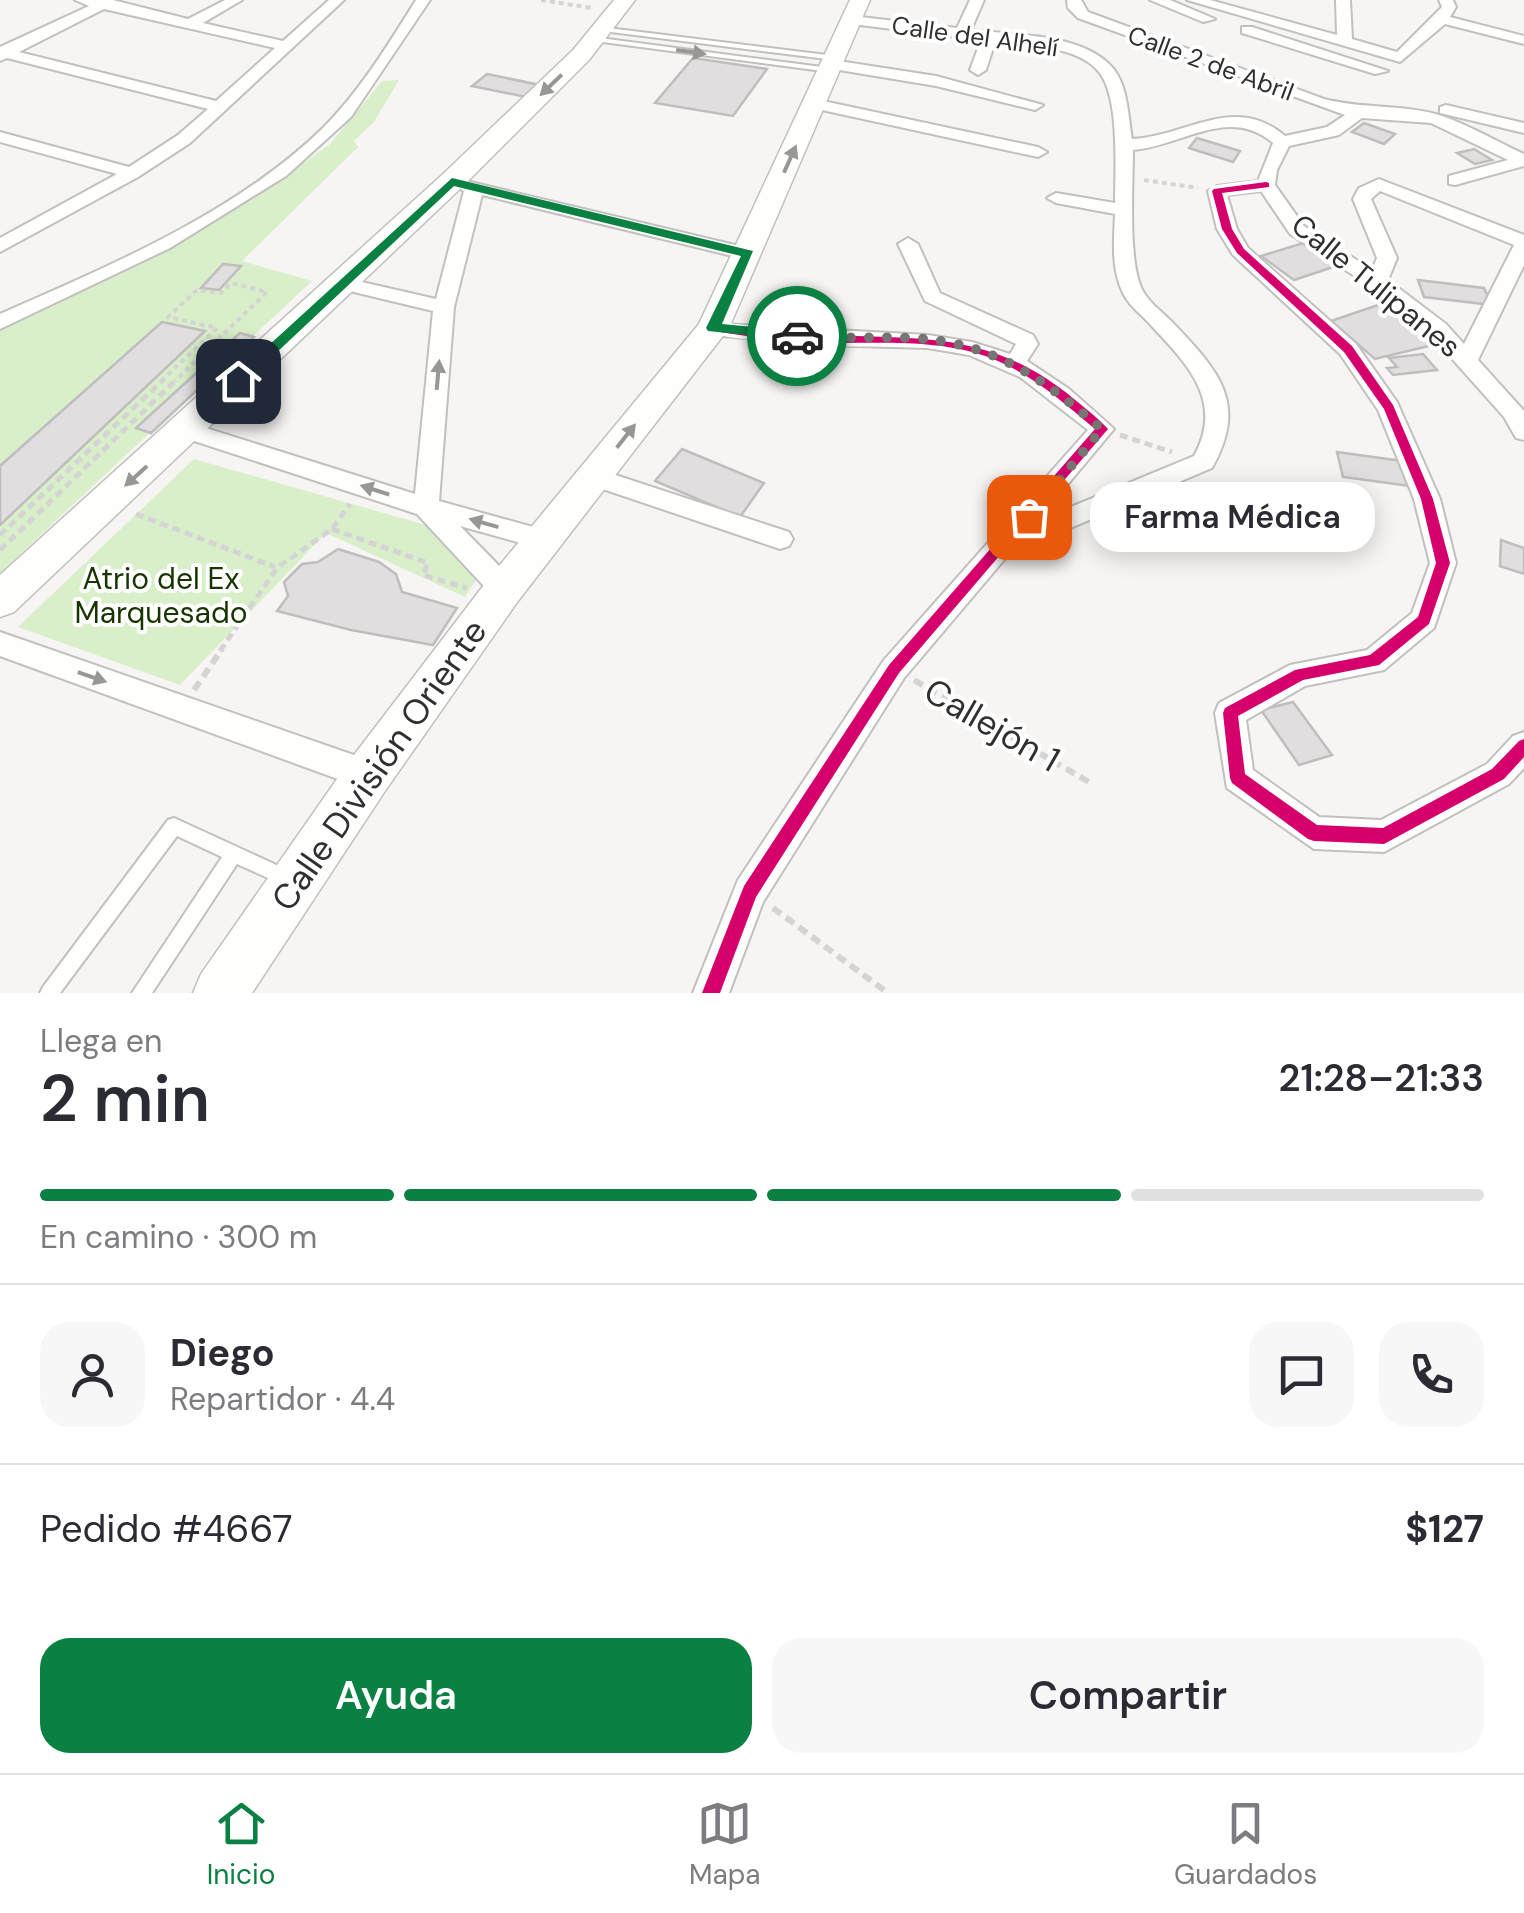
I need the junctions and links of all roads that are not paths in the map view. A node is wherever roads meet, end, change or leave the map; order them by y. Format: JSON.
{"nodes":[{"id":1,"x":82,"y":0,"type":"edge"},
{"id":2,"x":235,"y":0,"type":"edge"},
{"id":3,"x":338,"y":0,"type":"edge"},
{"id":4,"x":423,"y":0,"type":"edge"},
{"id":5,"x":976,"y":0,"type":"edge"},
{"id":6,"x":1074,"y":0,"type":"edge"},
{"id":7,"x":1157,"y":0,"type":"edge"},
{"id":8,"x":1194,"y":0,"type":"edge"},
{"id":9,"x":1343,"y":0,"type":"edge"},
{"id":10,"x":1446,"y":0,"type":"edge"},
{"id":11,"x":107,"y":2,"type":"edge"},
{"id":12,"x":1250,"y":7,"type":"edge"},
{"id":13,"x":856,"y":10,"type":"edge"},
{"id":14,"x":1442,"y":19,"type":"junction"},
{"id":15,"x":609,"y":20,"type":"edge"},
{"id":16,"x":188,"y":25,"type":"junction"},
{"id":17,"x":962,"y":32,"type":"junction"},
{"id":18,"x":990,"y":36,"type":"junction"},
{"id":19,"x":1344,"y":40,"type":"junction"},
{"id":20,"x":1524,"y":40,"type":"edge"},
{"id":21,"x":286,"y":46,"type":"junction"},
{"id":22,"x":2,"y":54,"type":"edge"},
{"id":23,"x":832,"y":64,"type":"junction"},
{"id":24,"x":978,"y":70,"type":"dead end"},
{"id":25,"x":1380,"y":71,"type":"dead end"},
{"id":26,"x":814,"y":104,"type":"junction"},
{"id":27,"x":1035,"y":105,"type":"dead end"},
{"id":28,"x":220,"y":107,"type":"junction"},
{"id":29,"x":1386,"y":112,"type":"junction"},
{"id":30,"x":1358,"y":113,"type":"junction"},
{"id":31,"x":1524,"y":128,"type":"edge"},
{"id":32,"x":0,"y":136,"type":"edge"},
{"id":33,"x":1282,"y":142,"type":"junction"},
{"id":34,"x":1124,"y":145,"type":"junction"},
{"id":35,"x":1038,"y":152,"type":"dead end"},
{"id":36,"x":1524,"y":161,"type":"edge"},
{"id":37,"x":132,"y":173,"type":"junction"},
{"id":38,"x":1455,"y":180,"type":"dead end"},
{"id":39,"x":463,"y":185,"type":"junction"},
{"id":40,"x":1266,"y":185,"type":"junction"},
{"id":41,"x":1056,"y":198,"type":"dead end"},
{"id":42,"x":1126,"y":210,"type":"junction"},
{"id":43,"x":908,"y":244,"type":"dead end"},
{"id":44,"x":0,"y":246,"type":"edge"},
{"id":45,"x":1522,"y":253,"type":"edge"},
{"id":46,"x":749,"y":254,"type":"junction"},
{"id":47,"x":1377,"y":282,"type":"junction"},
{"id":48,"x":340,"y":284,"type":"junction"},
{"id":49,"x":444,"y":307,"type":"junction"},
{"id":50,"x":0,"y":322,"type":"edge"},
{"id":51,"x":713,"y":328,"type":"junction"},
{"id":52,"x":1466,"y":360,"type":"junction"},
{"id":53,"x":1014,"y":364,"type":"junction"},
{"id":54,"x":187,"y":430,"type":"junction"},
{"id":55,"x":1524,"y":432,"type":"edge"},
{"id":56,"x":594,"y":477,"type":"junction"},
{"id":57,"x":426,"y":506,"type":"junction"},
{"id":58,"x":780,"y":538,"type":"dead end"},
{"id":59,"x":542,"y":539,"type":"junction"},
{"id":60,"x":1004,"y":546,"type":"junction"},
{"id":61,"x":491,"y":584,"type":"junction"},
{"id":62,"x":0,"y":600,"type":"edge"},
{"id":63,"x":0,"y":644,"type":"edge"},
{"id":64,"x":1524,"y":746,"type":"edge"},
{"id":65,"x":368,"y":775,"type":"junction"},
{"id":66,"x":234,"y":854,"type":"junction"},
{"id":67,"x":295,"y":882,"type":"junction"},
{"id":68,"x":49,"y":993,"type":"edge"},
{"id":69,"x":141,"y":993,"type":"edge"},
{"id":70,"x":220,"y":993,"type":"edge"},
{"id":71,"x":710,"y":993,"type":"edge"}],
"edges":[{"from":1,"to":11,"type":"street"},
{"from":2,"to":16,"type":"street"},
{"from":3,"to":21,"type":"street"},
{"from":4,"to":50,"type":"street"},
{"from":5,"to":17,"type":"street"},
{"from":6,"to":30,"type":"street","name":"Calle 2 de Abril"},
{"from":7,"to":25,"type":"street"},
{"from":8,"to":12,"type":"street"},
{"from":9,"to":19,"type":"street"},
{"from":10,"to":14,"type":"street"},
{"from":11,"to":16,"type":"street"},
{"from":11,"to":22,"type":"street"},
{"from":12,"to":19,"type":"street"},
{"from":13,"to":17,"type":"street","name":"Calle del Alhelí"},
{"from":13,"to":23,"type":"main road","name":"Calle División Oriente"},
{"from":14,"to":19,"type":"street"},
{"from":14,"to":20,"type":"street"},
{"from":15,"to":23,"type":"lane"},
{"from":15,"to":39,"type":"main road","one_way":true},
{"from":16,"to":21,"type":"street"},
{"from":17,"to":18,"type":"street","name":"Calle del Alhelí"},
{"from":18,"to":24,"type":"street"},
{"from":18,"to":34,"type":"street","name":"Calle del Alhelí"},
{"from":21,"to":28,"type":"street"},
{"from":22,"to":28,"type":"street"},
{"from":23,"to":26,"type":"main road","name":"Calle División Oriente"},
{"from":23,"to":27,"type":"street"},
{"from":26,"to":35,"type":"street"},
{"from":46,"to":26,"type":"main road","name":"Calle División Oriente","one_way":true},
{"from":28,"to":37,"type":"street"},
{"from":29,"to":30,"type":"street"},
{"from":29,"to":31,"type":"street"},
{"from":29,"to":36,"type":"street"},
{"from":30,"to":33,"type":"street"},
{"from":32,"to":37,"type":"street"},
{"from":33,"to":34,"type":"street"},
{"from":33,"to":40,"type":"street"},
{"from":34,"to":42,"type":"street","name":"Calle del Alhelí"},
{"from":36,"to":38,"type":"street"},
{"from":37,"to":44,"type":"street"},
{"from":39,"to":46,"type":"street"},
{"from":39,"to":48,"type":"main road"},
{"from":39,"to":49,"type":"street"},
{"from":40,"to":47,"type":"street","name":"Calle Tulipanes"},
{"from":40,"to":64,"type":"street","name":"Calle Tulipanes"},
{"from":41,"to":42,"type":"street"},
{"from":42,"to":60,"type":"street","name":"Calle del Alhelí"},
{"from":43,"to":53,"type":"street"},
{"from":45,"to":47,"type":"street"},
{"from":45,"to":52,"type":"street"},
{"from":46,"to":51,"type":"main road","name":"Calle División Oriente"},
{"from":47,"to":52,"type":"street","name":"Calle Tulipanes"},
{"from":48,"to":49,"type":"street"},
{"from":48,"to":54,"type":"main road"},
{"from":57,"to":49,"type":"street","one_way":true},
{"from":51,"to":53,"type":"street"},
{"from":56,"to":51,"type":"main road","name":"Calle División Oriente","one_way":true},
{"from":52,"to":55,"type":"street","name":"Calle Tulipanes"},
{"from":53,"to":60,"type":"street"},
{"from":57,"to":54,"type":"street","one_way":true},
{"from":54,"to":62,"type":"main road","one_way":true},
{"from":56,"to":58,"type":"street"},
{"from":56,"to":59,"type":"main road","name":"Calle División Oriente"},
{"from":59,"to":57,"type":"street","one_way":true},
{"from":57,"to":61,"type":"street"},
{"from":59,"to":61,"type":"main road","name":"Calle División Oriente"},
{"from":60,"to":71,"type":"street"},
{"from":61,"to":65,"type":"main road","name":"Calle División Oriente"},
{"from":63,"to":65,"type":"street","one_way":true},
{"from":65,"to":67,"type":"main road","name":"Calle División Oriente"},
{"from":66,"to":67,"type":"lane"},
{"from":66,"to":68,"type":"lane"},
{"from":66,"to":69,"type":"lane"},
{"from":67,"to":70,"type":"main road","name":"Calle División Oriente"}]}
